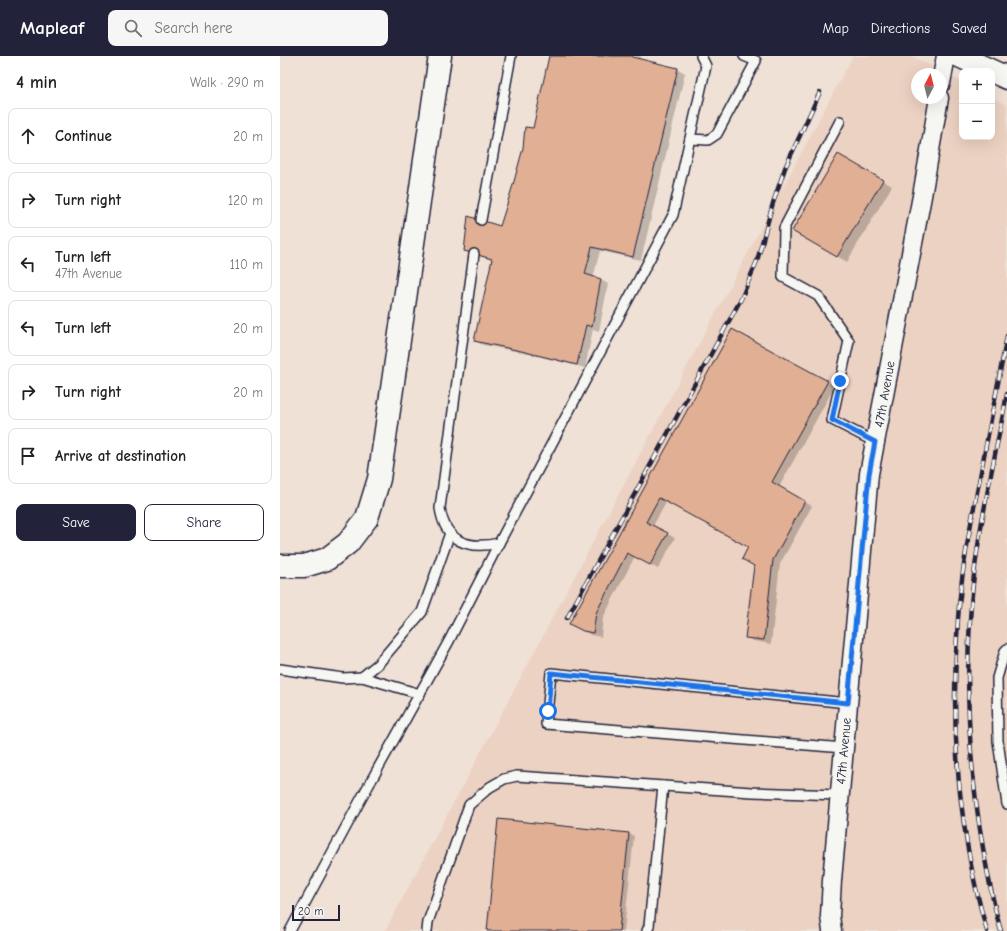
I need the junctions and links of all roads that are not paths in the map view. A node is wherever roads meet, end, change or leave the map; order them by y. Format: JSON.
{"nodes":[{"id":1,"x":440,"y":56,"type":"edge"},
{"id":2,"x":511,"y":56,"type":"edge"},
{"id":3,"x":701,"y":56,"type":"edge"},
{"id":4,"x":744,"y":56,"type":"edge"},
{"id":5,"x":946,"y":56,"type":"edge"},
{"id":6,"x":959,"y":56,"type":"edge"},
{"id":7,"x":944,"y":68,"type":"edge"},
{"id":8,"x":1007,"y":78,"type":"edge"},
{"id":9,"x":937,"y":104,"type":"edge"},
{"id":10,"x":840,"y":122,"type":"dead end"},
{"id":11,"x":690,"y":139,"type":"junction"},
{"id":12,"x":481,"y":220,"type":"dead end"},
{"id":13,"x":474,"y":254,"type":"dead end"},
{"id":14,"x":875,"y":442,"type":"junction"},
{"id":15,"x":450,"y":533,"type":"junction"},
{"id":16,"x":499,"y":543,"type":"junction"},
{"id":17,"x":280,"y":566,"type":"edge"},
{"id":18,"x":1007,"y":649,"type":"edge"},
{"id":19,"x":280,"y":669,"type":"edge"},
{"id":20,"x":362,"y":677,"type":"junction"},
{"id":21,"x":420,"y":694,"type":"junction"},
{"id":22,"x":848,"y":703,"type":"junction"},
{"id":23,"x":844,"y":748,"type":"junction"},
{"id":24,"x":663,"y":786,"type":"junction"},
{"id":25,"x":839,"y":795,"type":"junction"},
{"id":26,"x":1007,"y":804,"type":"edge"},
{"id":27,"x":290,"y":931,"type":"edge"},
{"id":28,"x":427,"y":931,"type":"edge"},
{"id":29,"x":647,"y":931,"type":"edge"},
{"id":30,"x":832,"y":931,"type":"edge"}],
"edges":[{"from":1,"to":17,"type":"main road"},
{"from":2,"to":12,"type":"lane"},
{"from":3,"to":11,"type":"lane"},
{"from":4,"to":11,"type":"lane"},
{"from":5,"to":7,"type":"street"},
{"from":6,"to":8,"type":"main road"},
{"from":9,"to":14,"type":"street","name":"47th Avenue"},
{"from":10,"to":14,"type":"lane"},
{"from":11,"to":16,"type":"lane"},
{"from":13,"to":15,"type":"lane"},
{"from":14,"to":22,"type":"street","name":"47th Avenue"},
{"from":15,"to":16,"type":"lane"},
{"from":15,"to":20,"type":"lane"},
{"from":16,"to":21,"type":"lane"},
{"from":18,"to":26,"type":"lane"},
{"from":19,"to":20,"type":"lane"},
{"from":20,"to":21,"type":"lane"},
{"from":21,"to":27,"type":"lane"},
{"from":22,"to":23,"type":"street","name":"47th Avenue"},
{"from":22,"to":23,"type":"lane"},
{"from":23,"to":25,"type":"street","name":"47th Avenue"},
{"from":24,"to":25,"type":"lane"},
{"from":24,"to":28,"type":"lane"},
{"from":24,"to":29,"type":"lane"},
{"from":25,"to":30,"type":"street","name":"47th Avenue"}]}
